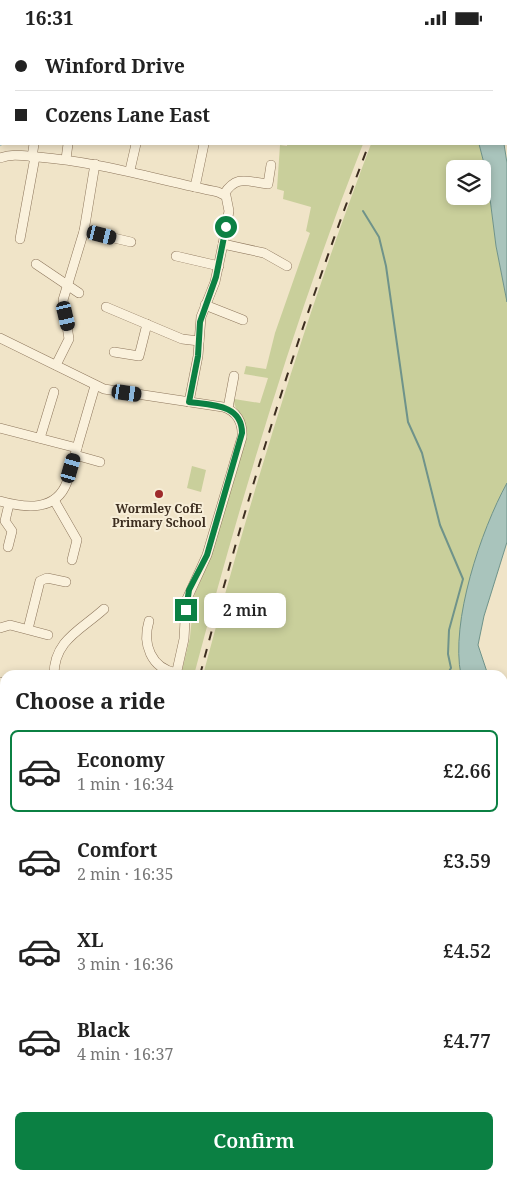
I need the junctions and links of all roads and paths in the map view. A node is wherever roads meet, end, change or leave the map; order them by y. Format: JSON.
{"nodes":[{"id":1,"x":34,"y":145,"type":"edge"},
{"id":2,"x":68,"y":145,"type":"edge"},
{"id":3,"x":136,"y":145,"type":"edge"},
{"id":4,"x":204,"y":145,"type":"edge"},
{"id":5,"x":0,"y":157,"type":"edge"},
{"id":6,"x":34,"y":157,"type":"junction"},
{"id":7,"x":66,"y":159,"type":"junction"},
{"id":8,"x":95,"y":164,"type":"junction"},
{"id":9,"x":272,"y":165,"type":"dead end"},
{"id":10,"x":130,"y":171,"type":"junction"},
{"id":11,"x":195,"y":187,"type":"junction"},
{"id":12,"x":224,"y":194,"type":"junction"},
{"id":13,"x":84,"y":231,"type":"junction"},
{"id":14,"x":20,"y":239,"type":"dead end"},
{"id":15,"x":131,"y":242,"type":"dead end"},
{"id":16,"x":223,"y":243,"type":"junction"},
{"id":17,"x":176,"y":257,"type":"dead end"},
{"id":18,"x":36,"y":264,"type":"dead end"},
{"id":19,"x":218,"y":266,"type":"junction"},
{"id":20,"x":287,"y":266,"type":"dead end"},
{"id":21,"x":67,"y":286,"type":"junction"},
{"id":22,"x":79,"y":293,"type":"dead end"},
{"id":23,"x":205,"y":305,"type":"junction"},
{"id":24,"x":106,"y":307,"type":"dead end"},
{"id":25,"x":243,"y":320,"type":"dead end"},
{"id":26,"x":147,"y":324,"type":"junction"},
{"id":27,"x":0,"y":338,"type":"edge"},
{"id":28,"x":199,"y":341,"type":"junction"},
{"id":29,"x":114,"y":352,"type":"dead end"},
{"id":30,"x":56,"y":365,"type":"junction"},
{"id":31,"x":234,"y":376,"type":"dead end"},
{"id":32,"x":95,"y":386,"type":"junction"},
{"id":33,"x":54,"y":392,"type":"dead end"},
{"id":34,"x":189,"y":402,"type":"junction"},
{"id":35,"x":228,"y":408,"type":"junction"},
{"id":36,"x":0,"y":428,"type":"edge"},
{"id":37,"x":40,"y":438,"type":"junction"},
{"id":38,"x":76,"y":451,"type":"junction"},
{"id":39,"x":100,"y":462,"type":"dead end"},
{"id":40,"x":54,"y":500,"type":"junction"},
{"id":41,"x":5,"y":502,"type":"edge"},
{"id":42,"x":8,"y":547,"type":"dead end"},
{"id":43,"x":72,"y":560,"type":"dead end"},
{"id":44,"x":66,"y":583,"type":"dead end"},
{"id":45,"x":104,"y":609,"type":"dead end"},
{"id":46,"x":149,"y":621,"type":"dead end"},
{"id":47,"x":0,"y":628,"type":"edge"},
{"id":48,"x":28,"y":629,"type":"junction"},
{"id":49,"x":48,"y":635,"type":"dead end"},
{"id":50,"x":55,"y":670,"type":"edge"},
{"id":51,"x":164,"y":670,"type":"edge"},
{"id":52,"x":177,"y":670,"type":"edge"}],
"edges":[{"from":1,"to":6,"type":"street"},
{"from":2,"to":7,"type":"street"},
{"from":3,"to":10,"type":"street"},
{"from":4,"to":11,"type":"street"},
{"from":5,"to":6,"type":"street"},
{"from":6,"to":7,"type":"street"},
{"from":6,"to":14,"type":"street"},
{"from":7,"to":8,"type":"street"},
{"from":8,"to":10,"type":"street"},
{"from":8,"to":13,"type":"street"},
{"from":9,"to":12,"type":"street"},
{"from":10,"to":11,"type":"street"},
{"from":11,"to":12,"type":"street"},
{"from":12,"to":16,"type":"street"},
{"from":13,"to":15,"type":"street"},
{"from":13,"to":21,"type":"street"},
{"from":16,"to":19,"type":"street"},
{"from":16,"to":20,"type":"street"},
{"from":17,"to":19,"type":"street"},
{"from":18,"to":21,"type":"street"},
{"from":19,"to":23,"type":"street"},
{"from":21,"to":22,"type":"street"},
{"from":21,"to":30,"type":"street"},
{"from":23,"to":25,"type":"street"},
{"from":23,"to":28,"type":"street"},
{"from":24,"to":26,"type":"street"},
{"from":26,"to":28,"type":"street"},
{"from":26,"to":29,"type":"street"},
{"from":27,"to":30,"type":"street"},
{"from":28,"to":34,"type":"street"},
{"from":30,"to":32,"type":"street"},
{"from":31,"to":35,"type":"street"},
{"from":32,"to":34,"type":"street"},
{"from":32,"to":38,"type":"street"},
{"from":33,"to":37,"type":"street"},
{"from":34,"to":35,"type":"street"},
{"from":35,"to":52,"type":"street"},
{"from":36,"to":37,"type":"street"},
{"from":37,"to":38,"type":"street"},
{"from":38,"to":39,"type":"street"},
{"from":38,"to":40,"type":"street"},
{"from":40,"to":41,"type":"street"},
{"from":40,"to":43,"type":"street"},
{"from":41,"to":42,"type":"street"},
{"from":44,"to":48,"type":"street"},
{"from":45,"to":50,"type":"street"},
{"from":46,"to":51,"type":"street"},
{"from":47,"to":48,"type":"street"},
{"from":48,"to":49,"type":"street"}]}
